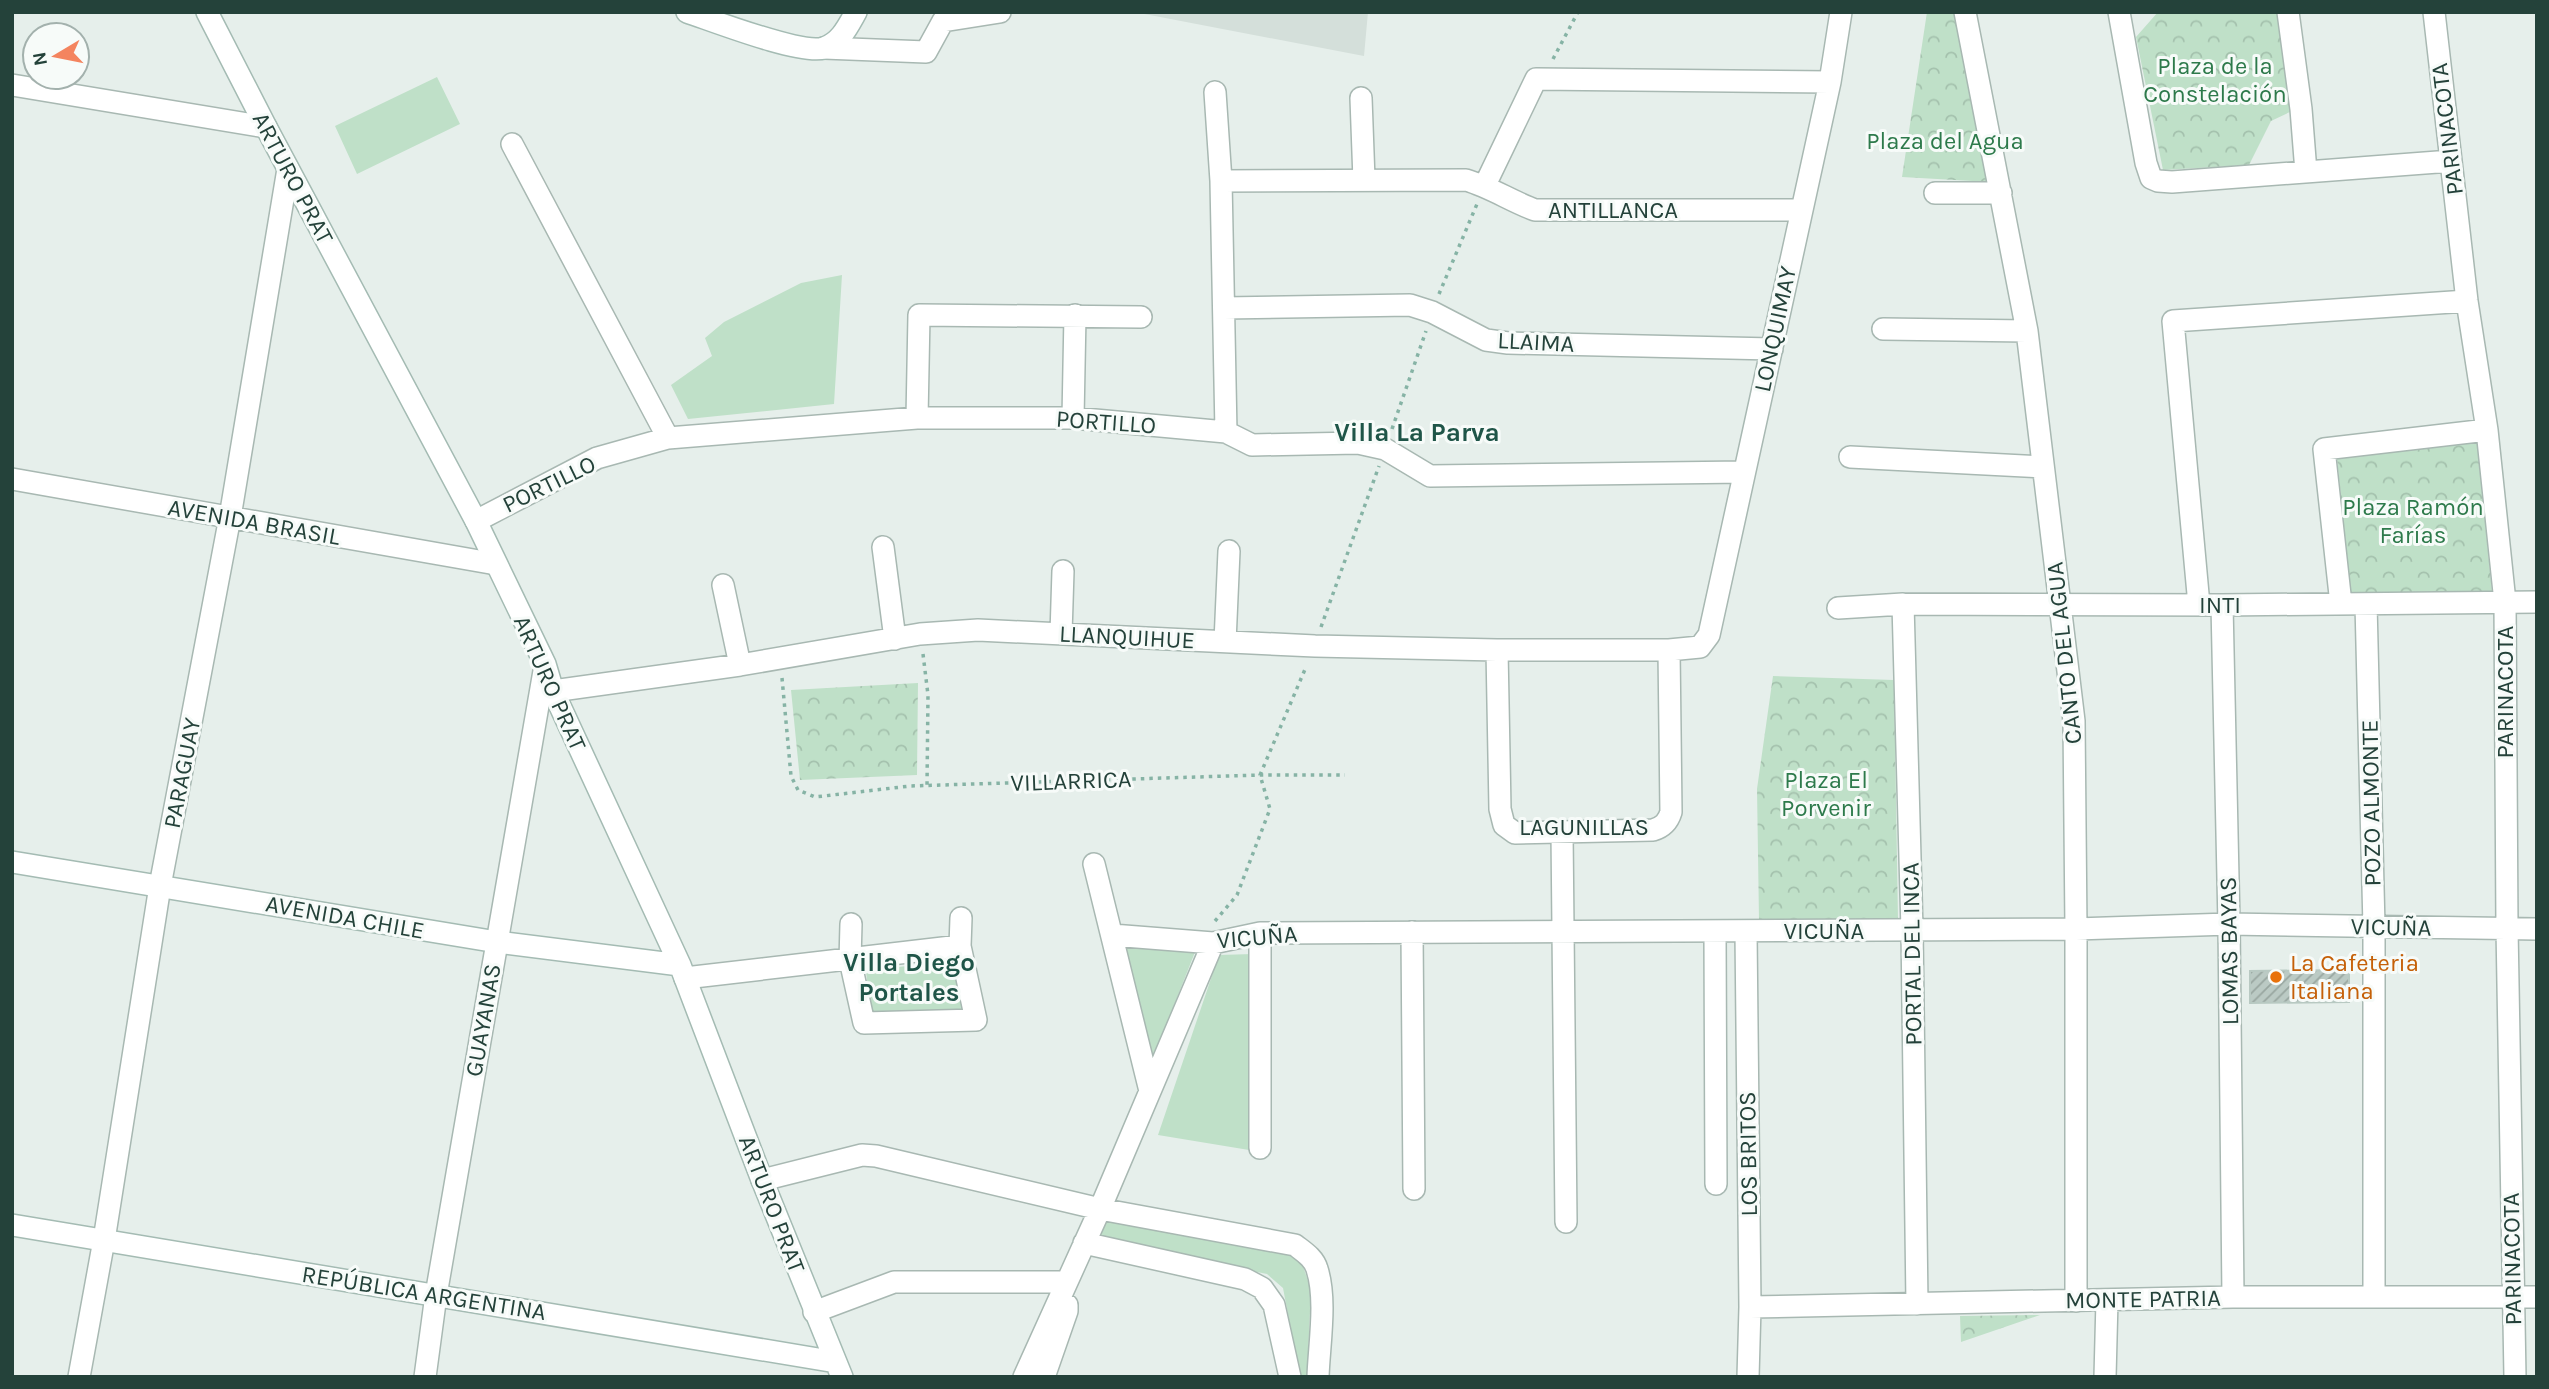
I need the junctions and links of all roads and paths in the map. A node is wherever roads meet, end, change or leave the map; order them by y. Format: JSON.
{"nodes":[{"id":1,"x":207,"y":12,"type":"edge"},
{"id":2,"x":687,"y":12,"type":"edge"},
{"id":3,"x":856,"y":12,"type":"edge"},
{"id":4,"x":1000,"y":12,"type":"edge"},
{"id":5,"x":1578,"y":12,"type":"edge"},
{"id":6,"x":1841,"y":12,"type":"edge"},
{"id":7,"x":1965,"y":12,"type":"edge"},
{"id":8,"x":2119,"y":12,"type":"edge"},
{"id":9,"x":2288,"y":12,"type":"edge"},
{"id":10,"x":2434,"y":12,"type":"edge"},
{"id":11,"x":824,"y":48,"type":"junction"},
{"id":12,"x":1536,"y":79,"type":"junction"},
{"id":13,"x":1830,"y":82,"type":"junction"},
{"id":14,"x":12,"y":85,"type":"edge"},
{"id":15,"x":1215,"y":92,"type":"dead end"},
{"id":16,"x":1361,"y":98,"type":"dead end"},
{"id":17,"x":265,"y":127,"type":"junction"},
{"id":18,"x":512,"y":144,"type":"dead end"},
{"id":19,"x":2451,"y":161,"type":"junction"},
{"id":20,"x":288,"y":169,"type":"junction"},
{"id":21,"x":2306,"y":172,"type":"junction"},
{"id":22,"x":1364,"y":180,"type":"junction"},
{"id":23,"x":1221,"y":181,"type":"junction"},
{"id":24,"x":1485,"y":185,"type":"junction"},
{"id":25,"x":1935,"y":193,"type":"dead end"},
{"id":26,"x":2001,"y":193,"type":"junction"},
{"id":27,"x":1801,"y":210,"type":"junction"},
{"id":28,"x":2467,"y":301,"type":"junction"},
{"id":29,"x":1224,"y":309,"type":"junction"},
{"id":30,"x":1432,"y":312,"type":"junction"},
{"id":31,"x":1075,"y":315,"type":"junction"},
{"id":32,"x":1141,"y":317,"type":"dead end"},
{"id":33,"x":1883,"y":329,"type":"dead end"},
{"id":34,"x":2027,"y":331,"type":"junction"},
{"id":35,"x":1772,"y":349,"type":"junction"},
{"id":36,"x":917,"y":418,"type":"junction"},
{"id":37,"x":1073,"y":418,"type":"junction"},
{"id":38,"x":2487,"y":430,"type":"junction"},
{"id":39,"x":1226,"y":432,"type":"junction"},
{"id":40,"x":668,"y":438,"type":"junction"},
{"id":41,"x":1385,"y":449,"type":"junction"},
{"id":42,"x":1850,"y":457,"type":"dead end"},
{"id":43,"x":2043,"y":467,"type":"junction"},
{"id":44,"x":1744,"y":472,"type":"junction"},
{"id":45,"x":12,"y":480,"type":"edge"},
{"id":46,"x":230,"y":517,"type":"junction"},
{"id":47,"x":476,"y":520,"type":"junction"},
{"id":48,"x":883,"y":547,"type":"dead end"},
{"id":49,"x":1228,"y":551,"type":"dead end"},
{"id":50,"x":496,"y":564,"type":"junction"},
{"id":51,"x":1063,"y":571,"type":"dead end"},
{"id":52,"x":723,"y":585,"type":"dead end"},
{"id":53,"x":2537,"y":602,"type":"edge"},
{"id":54,"x":2505,"y":603,"type":"junction"},
{"id":55,"x":1903,"y":604,"type":"junction"},
{"id":56,"x":2061,"y":604,"type":"junction"},
{"id":57,"x":2199,"y":604,"type":"junction"},
{"id":58,"x":2341,"y":604,"type":"junction"},
{"id":59,"x":2365,"y":604,"type":"junction"},
{"id":60,"x":2222,"y":605,"type":"junction"},
{"id":61,"x":1838,"y":608,"type":"dead end"},
{"id":62,"x":920,"y":634,"type":"junction"},
{"id":63,"x":1061,"y":634,"type":"junction"},
{"id":64,"x":895,"y":639,"type":"junction"},
{"id":65,"x":1226,"y":642,"type":"junction"},
{"id":66,"x":1704,"y":644,"type":"joint"},
{"id":67,"x":1315,"y":646,"type":"junction"},
{"id":68,"x":1497,"y":650,"type":"junction"},
{"id":69,"x":1669,"y":650,"type":"junction"},
{"id":70,"x":780,"y":658,"type":"junction"},
{"id":71,"x":545,"y":664,"type":"junction"},
{"id":72,"x":740,"y":665,"type":"junction"},
{"id":73,"x":553,"y":691,"type":"junction"},
{"id":74,"x":1260,"y":775,"type":"junction"},
{"id":75,"x":1345,"y":775,"type":"dead end"},
{"id":76,"x":927,"y":786,"type":"junction"},
{"id":77,"x":1562,"y":832,"type":"junction"},
{"id":78,"x":12,"y":862,"type":"edge"},
{"id":79,"x":1094,"y":864,"type":"dead end"},
{"id":80,"x":160,"y":886,"type":"junction"},
{"id":81,"x":961,"y":918,"type":"dead end"},
{"id":82,"x":851,"y":924,"type":"dead end"},
{"id":83,"x":2229,"y":925,"type":"junction"},
{"id":84,"x":2374,"y":927,"type":"junction"},
{"id":85,"x":2507,"y":928,"type":"junction"},
{"id":86,"x":2076,"y":929,"type":"junction"},
{"id":87,"x":2537,"y":929,"type":"edge"},
{"id":88,"x":1912,"y":930,"type":"junction"},
{"id":89,"x":1564,"y":931,"type":"junction"},
{"id":90,"x":1412,"y":932,"type":"junction"},
{"id":91,"x":1715,"y":932,"type":"junction"},
{"id":92,"x":1746,"y":932,"type":"junction"},
{"id":93,"x":1260,"y":933,"type":"junction"},
{"id":94,"x":1112,"y":935,"type":"junction"},
{"id":95,"x":1205,"y":942,"type":"junction"},
{"id":96,"x":497,"y":943,"type":"junction"},
{"id":97,"x":960,"y":946,"type":"junction"},
{"id":98,"x":850,"y":960,"type":"junction"},
{"id":99,"x":682,"y":971,"type":"junction"},
{"id":100,"x":1150,"y":1091,"type":"junction"},
{"id":101,"x":1260,"y":1148,"type":"dead end"},
{"id":102,"x":762,"y":1180,"type":"junction"},
{"id":103,"x":1716,"y":1184,"type":"dead end"},
{"id":104,"x":1414,"y":1189,"type":"dead end"},
{"id":105,"x":1100,"y":1209,"type":"junction"},
{"id":106,"x":1566,"y":1222,"type":"dead end"},
{"id":107,"x":12,"y":1225,"type":"edge"},
{"id":108,"x":104,"y":1240,"type":"junction"},
{"id":109,"x":1084,"y":1242,"type":"junction"},
{"id":110,"x":1066,"y":1282,"type":"junction"},
{"id":111,"x":436,"y":1295,"type":"junction"},
{"id":112,"x":2374,"y":1296,"type":"junction"},
{"id":113,"x":2233,"y":1297,"type":"junction"},
{"id":114,"x":2512,"y":1297,"type":"junction"},
{"id":115,"x":2537,"y":1297,"type":"edge"},
{"id":116,"x":2107,"y":1300,"type":"junction"},
{"id":117,"x":2076,"y":1301,"type":"junction"},
{"id":118,"x":1917,"y":1304,"type":"junction"},
{"id":119,"x":1750,"y":1307,"type":"junction"},
{"id":120,"x":814,"y":1312,"type":"junction"},
{"id":121,"x":839,"y":1369,"type":"edge"},
{"id":122,"x":79,"y":1377,"type":"edge"},
{"id":123,"x":425,"y":1377,"type":"edge"},
{"id":124,"x":1024,"y":1377,"type":"edge"},
{"id":125,"x":1044,"y":1377,"type":"edge"},
{"id":126,"x":1290,"y":1377,"type":"edge"},
{"id":127,"x":1318,"y":1377,"type":"edge"},
{"id":128,"x":1748,"y":1377,"type":"edge"},
{"id":129,"x":2105,"y":1377,"type":"edge"},
{"id":130,"x":2515,"y":1377,"type":"edge"}],
"edges":[{"from":1,"to":17,"type":"street","name":"ARTURO PRAT"},
{"from":2,"to":11,"type":"street"},
{"from":3,"to":11,"type":"street"},
{"from":4,"to":11,"type":"street"},
{"from":5,"to":12,"type":"path"},
{"from":6,"to":13,"type":"street","name":"LONQUIMAY"},
{"from":7,"to":26,"type":"street","name":"CANTO DEL AGUA"},
{"from":8,"to":21,"type":"street"},
{"from":9,"to":21,"type":"street"},
{"from":10,"to":19,"type":"street","name":"PARINACOTA"},
{"from":12,"to":13,"type":"street"},
{"from":12,"to":24,"type":"street"},
{"from":13,"to":27,"type":"street","name":"LONQUIMAY"},
{"from":14,"to":17,"type":"street"},
{"from":15,"to":23,"type":"street"},
{"from":16,"to":22,"type":"street"},
{"from":17,"to":20,"type":"street","name":"ARTURO PRAT"},
{"from":18,"to":40,"type":"street"},
{"from":19,"to":21,"type":"street"},
{"from":19,"to":28,"type":"street","name":"PARINACOTA"},
{"from":20,"to":46,"type":"street","name":"PARAGUAY"},
{"from":20,"to":47,"type":"street","name":"ARTURO PRAT"},
{"from":22,"to":23,"type":"street","name":"ANTILLANCA"},
{"from":22,"to":24,"type":"street","name":"ANTILLANCA"},
{"from":23,"to":29,"type":"street"},
{"from":24,"to":27,"type":"street","name":"ANTILLANCA"},
{"from":24,"to":30,"type":"path"},
{"from":25,"to":26,"type":"street"},
{"from":26,"to":34,"type":"street","name":"CANTO DEL AGUA"},
{"from":27,"to":35,"type":"street","name":"LONQUIMAY"},
{"from":28,"to":38,"type":"street","name":"PARINACOTA"},
{"from":28,"to":57,"type":"street"},
{"from":29,"to":30,"type":"street","name":"LLAIMA"},
{"from":29,"to":39,"type":"street"},
{"from":30,"to":35,"type":"street","name":"LLAIMA"},
{"from":30,"to":41,"type":"path"},
{"from":31,"to":32,"type":"street"},
{"from":31,"to":36,"type":"street"},
{"from":31,"to":37,"type":"street"},
{"from":33,"to":34,"type":"street"},
{"from":34,"to":43,"type":"street","name":"CANTO DEL AGUA"},
{"from":35,"to":44,"type":"street","name":"LONQUIMAY"},
{"from":36,"to":37,"type":"street","name":"PORTILLO"},
{"from":36,"to":40,"type":"street","name":"PORTILLO"},
{"from":37,"to":39,"type":"street","name":"PORTILLO"},
{"from":38,"to":54,"type":"street","name":"PARINACOTA"},
{"from":38,"to":58,"type":"street"},
{"from":39,"to":41,"type":"street","name":"PORTILLO"},
{"from":40,"to":47,"type":"street","name":"PORTILLO"},
{"from":41,"to":44,"type":"street","name":"PORTILLO"},
{"from":41,"to":67,"type":"path"},
{"from":42,"to":43,"type":"street"},
{"from":43,"to":56,"type":"street","name":"CANTO DEL AGUA"},
{"from":44,"to":66,"type":"street","name":"LONQUIMAY"},
{"from":45,"to":46,"type":"street","name":"AVENIDA BRASIL"},
{"from":46,"to":50,"type":"street","name":"AVENIDA BRASIL"},
{"from":46,"to":80,"type":"street","name":"PARAGUAY"},
{"from":47,"to":50,"type":"street","name":"ARTURO PRAT"},
{"from":48,"to":64,"type":"street"},
{"from":49,"to":65,"type":"street"},
{"from":50,"to":71,"type":"street","name":"ARTURO PRAT"},
{"from":51,"to":63,"type":"street"},
{"from":52,"to":72,"type":"street"},
{"from":53,"to":54,"type":"street","name":"INTI"},
{"from":54,"to":59,"type":"street","name":"INTI"},
{"from":54,"to":85,"type":"street","name":"PARINACOTA"},
{"from":55,"to":56,"type":"street","name":"INTI"},
{"from":55,"to":61,"type":"street","name":"INTI"},
{"from":55,"to":88,"type":"street","name":"PORTAL DEL INCA"},
{"from":56,"to":57,"type":"street","name":"INTI"},
{"from":56,"to":86,"type":"street","name":"CANTO DEL AGUA"},
{"from":57,"to":60,"type":"street","name":"INTI"},
{"from":58,"to":59,"type":"street","name":"INTI"},
{"from":58,"to":60,"type":"street","name":"INTI"},
{"from":59,"to":84,"type":"street","name":"POZO ALMONTE"},
{"from":60,"to":83,"type":"street","name":"LOMAS BAYAS"},
{"from":62,"to":63,"type":"street","name":"LLANQUIHUE"},
{"from":62,"to":64,"type":"street","name":"LLANQUIHUE"},
{"from":62,"to":76,"type":"path"},
{"from":63,"to":65,"type":"street","name":"LLANQUIHUE"},
{"from":64,"to":70,"type":"street","name":"LLANQUIHUE"},
{"from":65,"to":67,"type":"street","name":"LLANQUIHUE"},
{"from":66,"to":69,"type":"street","name":"LLANQUIHUE"},
{"from":67,"to":68,"type":"street","name":"LLANQUIHUE"},
{"from":67,"to":74,"type":"path"},
{"from":68,"to":69,"type":"street","name":"LLANQUIHUE"},
{"from":68,"to":77,"type":"street","name":"LAGUNILLAS"},
{"from":69,"to":77,"type":"street","name":"LAGUNILLAS"},
{"from":70,"to":72,"type":"street","name":"LLANQUIHUE"},
{"from":70,"to":76,"type":"path","name":"VILLARRICA"},
{"from":71,"to":73,"type":"street","name":"ARTURO PRAT"},
{"from":71,"to":96,"type":"street","name":"GUAYANAS"},
{"from":72,"to":73,"type":"street","name":"LLANQUIHUE"},
{"from":73,"to":99,"type":"street","name":"ARTURO PRAT"},
{"from":74,"to":75,"type":"path","name":"VILLARRICA"},
{"from":74,"to":76,"type":"path","name":"VILLARRICA"},
{"from":74,"to":95,"type":"path"},
{"from":77,"to":89,"type":"street"},
{"from":78,"to":80,"type":"street","name":"AVENIDA CHILE"},
{"from":79,"to":94,"type":"street"},
{"from":80,"to":96,"type":"street","name":"AVENIDA CHILE"},
{"from":80,"to":108,"type":"street","name":"PARAGUAY"},
{"from":81,"to":97,"type":"street"},
{"from":82,"to":98,"type":"street"},
{"from":83,"to":84,"type":"street","name":"VICUÑA"},
{"from":83,"to":86,"type":"street","name":"VICUÑA"},
{"from":83,"to":113,"type":"street","name":"LOMAS BAYAS"},
{"from":84,"to":85,"type":"street","name":"VICUÑA"},
{"from":84,"to":112,"type":"street","name":"POZO ALMONTE"},
{"from":85,"to":87,"type":"street","name":"VICUÑA"},
{"from":85,"to":114,"type":"street","name":"PARINACOTA"},
{"from":86,"to":88,"type":"street","name":"VICUÑA"},
{"from":86,"to":117,"type":"street","name":"CANTO DEL AGUA"},
{"from":88,"to":92,"type":"street","name":"VICUÑA"},
{"from":88,"to":118,"type":"street","name":"PORTAL DEL INCA"},
{"from":89,"to":90,"type":"street","name":"VICUÑA"},
{"from":89,"to":91,"type":"street","name":"VICUÑA"},
{"from":89,"to":106,"type":"street"},
{"from":90,"to":93,"type":"street","name":"VICUÑA"},
{"from":90,"to":104,"type":"street"},
{"from":91,"to":92,"type":"street","name":"VICUÑA"},
{"from":91,"to":103,"type":"street"},
{"from":92,"to":119,"type":"street","name":"LOS BRITOS"},
{"from":93,"to":95,"type":"street","name":"VICUÑA"},
{"from":93,"to":101,"type":"street"},
{"from":94,"to":95,"type":"street","name":"VICUÑA"},
{"from":94,"to":100,"type":"street"},
{"from":95,"to":100,"type":"street"},
{"from":96,"to":99,"type":"street","name":"AVENIDA CHILE"},
{"from":96,"to":111,"type":"street","name":"GUAYANAS"},
{"from":97,"to":98,"type":"street","name":"AVENIDA CHILE"},
{"from":97,"to":98,"type":"street"},
{"from":98,"to":99,"type":"street","name":"AVENIDA CHILE"},
{"from":99,"to":102,"type":"street","name":"ARTURO PRAT"},
{"from":100,"to":105,"type":"street"},
{"from":102,"to":105,"type":"street"},
{"from":102,"to":120,"type":"street","name":"ARTURO PRAT"},
{"from":105,"to":109,"type":"street"},
{"from":105,"to":127,"type":"street"},
{"from":107,"to":108,"type":"street","name":"REPÚBLICA ARGENTINA"},
{"from":108,"to":111,"type":"street","name":"REPÚBLICA ARGENTINA"},
{"from":108,"to":122,"type":"street","name":"PARAGUAY"},
{"from":109,"to":110,"type":"street"},
{"from":109,"to":126,"type":"street"},
{"from":110,"to":120,"type":"street"},
{"from":110,"to":124,"type":"street"},
{"from":110,"to":125,"type":"street"},
{"from":111,"to":121,"type":"street","name":"REPÚBLICA ARGENTINA"},
{"from":111,"to":123,"type":"street","name":"GUAYANAS"},
{"from":112,"to":113,"type":"street","name":"MONTE PATRIA"},
{"from":112,"to":114,"type":"street","name":"MONTE PATRIA"},
{"from":113,"to":116,"type":"street","name":"MONTE PATRIA"},
{"from":114,"to":115,"type":"street","name":"MONTE PATRIA"},
{"from":114,"to":130,"type":"street","name":"PARINACOTA"},
{"from":116,"to":117,"type":"street","name":"MONTE PATRIA"},
{"from":116,"to":129,"type":"street"},
{"from":117,"to":118,"type":"street","name":"MONTE PATRIA"},
{"from":118,"to":119,"type":"street","name":"MONTE PATRIA"},
{"from":119,"to":128,"type":"street","name":"LOS BRITOS"},
{"from":120,"to":121,"type":"street","name":"ARTURO PRAT"}]}
